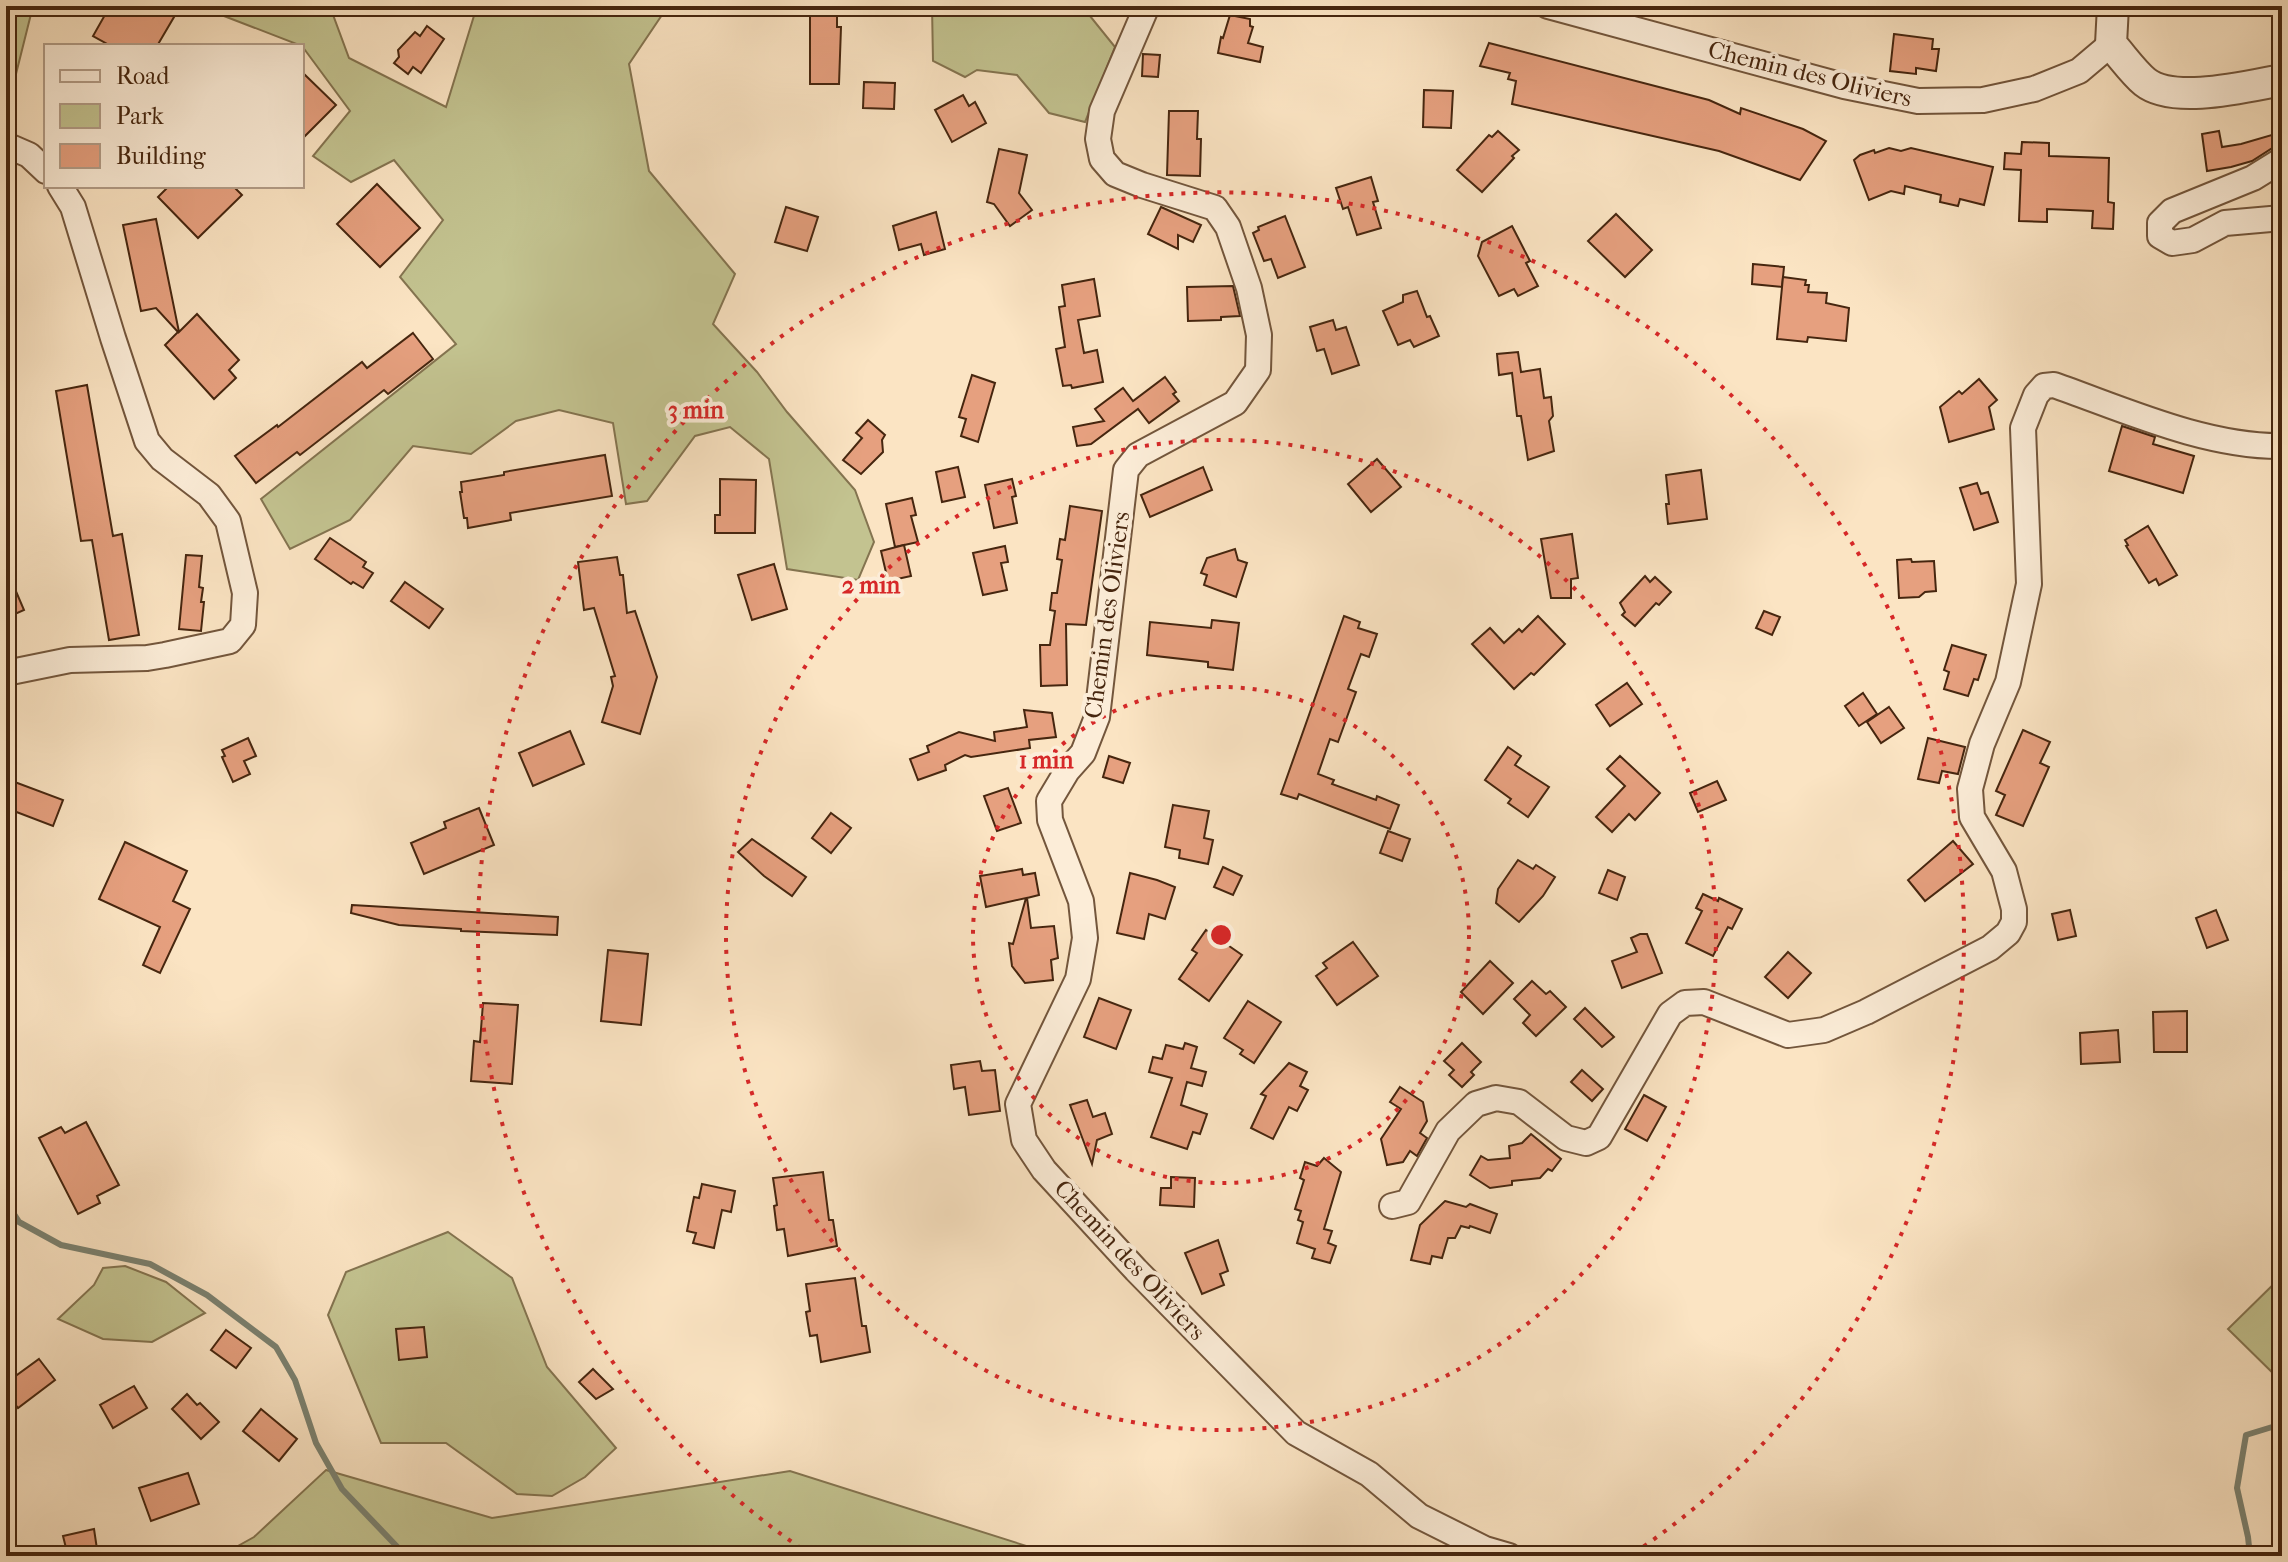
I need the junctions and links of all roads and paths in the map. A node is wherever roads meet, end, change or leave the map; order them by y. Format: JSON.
{"nodes":[{"id":1,"x":1147,"y":6,"type":"edge"},
{"id":2,"x":1548,"y":6,"type":"edge"},
{"id":3,"x":2113,"y":6,"type":"edge"},
{"id":4,"x":2111,"y":44,"type":"junction"},
{"id":5,"x":2282,"y":80,"type":"edge"},
{"id":6,"x":6,"y":145,"type":"edge"},
{"id":7,"x":2282,"y":160,"type":"edge"},
{"id":8,"x":44,"y":169,"type":"edge"},
{"id":9,"x":61,"y":188,"type":"edge"},
{"id":10,"x":2282,"y":218,"type":"edge"},
{"id":11,"x":2282,"y":446,"type":"edge"},
{"id":12,"x":6,"y":673,"type":"edge"},
{"id":13,"x":1392,"y":1206,"type":"dead end"},
{"id":14,"x":1509,"y":1556,"type":"edge"}],
"edges":[{"from":1,"to":14,"type":"street","name":"Chemin des Oliviers"},
{"from":2,"to":4,"type":"street","name":"Chemin des Oliviers"},
{"from":3,"to":4,"type":"street"},
{"from":4,"to":5,"type":"street"},
{"from":6,"to":8,"type":"street"},
{"from":7,"to":10,"type":"street"},
{"from":9,"to":12,"type":"street"},
{"from":11,"to":13,"type":"street"}]}
